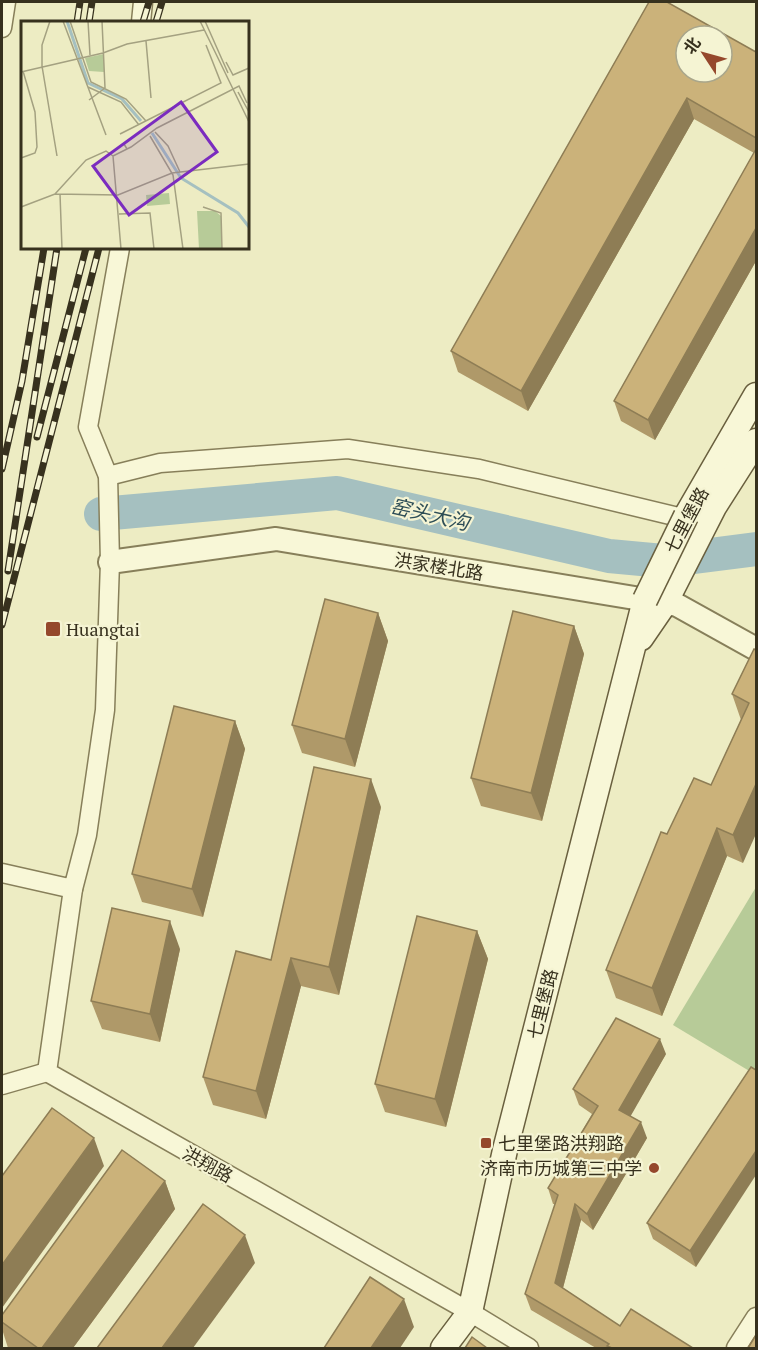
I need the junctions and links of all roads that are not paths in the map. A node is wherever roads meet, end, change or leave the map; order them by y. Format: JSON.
{"nodes":[{"id":1,"x":6,"y":2,"type":"edge"},
{"id":2,"x":143,"y":2,"type":"edge"},
{"id":3,"x":141,"y":21,"type":"edge"},
{"id":4,"x":2,"y":28,"type":"edge"},
{"id":5,"x":120,"y":249,"type":"edge"},
{"id":6,"x":756,"y":395,"type":"edge"},
{"id":7,"x":756,"y":441,"type":"edge"},
{"id":8,"x":108,"y":476,"type":"junction"},
{"id":9,"x":695,"y":521,"type":"junction"},
{"id":10,"x":111,"y":562,"type":"junction"},
{"id":11,"x":655,"y":602,"type":"junction"},
{"id":12,"x":756,"y":649,"type":"edge"},
{"id":13,"x":2,"y":873,"type":"edge"},
{"id":14,"x":73,"y":889,"type":"junction"},
{"id":15,"x":47,"y":1072,"type":"junction"},
{"id":16,"x":2,"y":1085,"type":"edge"},
{"id":17,"x":470,"y":1312,"type":"junction"},
{"id":18,"x":756,"y":1317,"type":"edge"},
{"id":19,"x":443,"y":1348,"type":"edge"},
{"id":20,"x":529,"y":1348,"type":"edge"},
{"id":21,"x":736,"y":1348,"type":"edge"}],
"edges":[{"from":1,"to":4,"type":"street"},
{"from":2,"to":3,"type":"street"},
{"from":5,"to":8,"type":"street"},
{"from":6,"to":9,"type":"main road","name":"七里堡路"},
{"from":7,"to":9,"type":"main road","name":"七里堡路"},
{"from":8,"to":9,"type":"street"},
{"from":8,"to":10,"type":"street"},
{"from":9,"to":11,"type":"main road","name":"七里堡路","bridge":true},
{"from":10,"to":11,"type":"street","name":"洪家楼北路"},
{"from":10,"to":14,"type":"street"},
{"from":11,"to":12,"type":"street","name":"洪家楼北路"},
{"from":11,"to":17,"type":"main road","name":"七里堡路"},
{"from":13,"to":14,"type":"street"},
{"from":14,"to":15,"type":"street"},
{"from":15,"to":16,"type":"street"},
{"from":15,"to":17,"type":"street","name":"洪翔路"},
{"from":17,"to":19,"type":"main road","name":"七里堡路"},
{"from":17,"to":20,"type":"street","name":"洪翔路"},
{"from":18,"to":21,"type":"street"}]}
